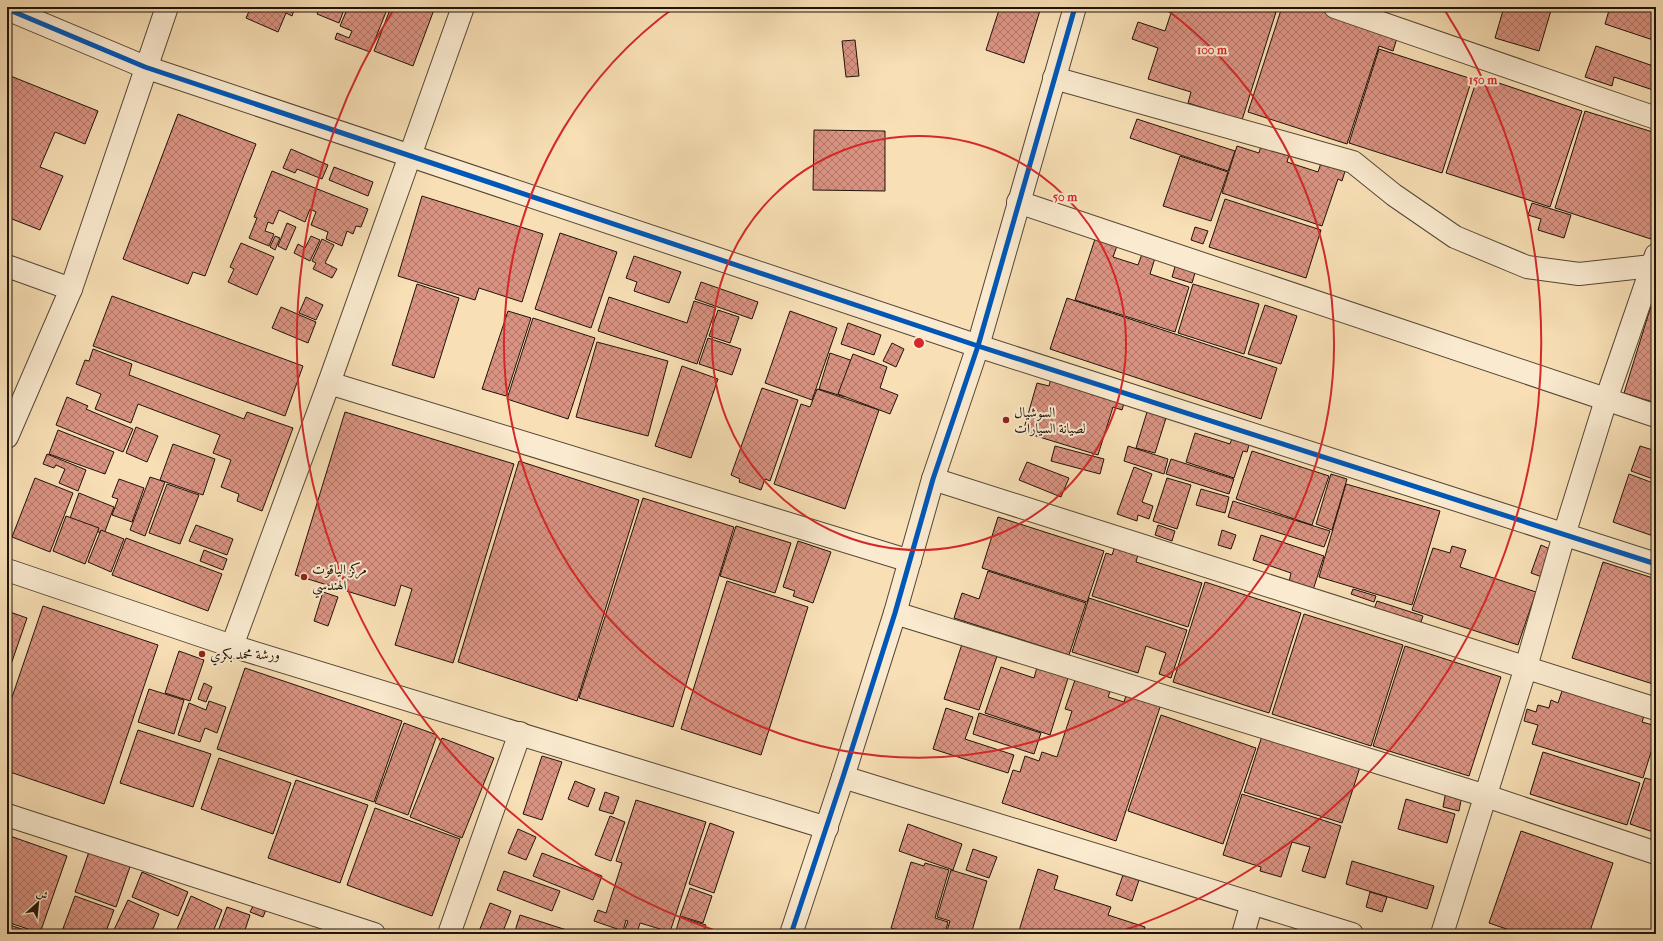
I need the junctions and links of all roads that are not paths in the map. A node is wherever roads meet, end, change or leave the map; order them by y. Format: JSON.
{"nodes":[{"id":1,"x":167,"y":7,"type":"edge"},
{"id":2,"x":463,"y":7,"type":"edge"},
{"id":3,"x":1075,"y":7,"type":"edge"},
{"id":4,"x":1335,"y":7,"type":"edge"},
{"id":5,"x":7,"y":9,"type":"edge"},
{"id":6,"x":145,"y":67,"type":"junction"},
{"id":7,"x":1054,"y":78,"type":"junction"},
{"id":8,"x":1656,"y":118,"type":"edge"},
{"id":9,"x":410,"y":156,"type":"junction"},
{"id":10,"x":1018,"y":202,"type":"junction"},
{"id":11,"x":1655,"y":262,"type":"edge"},
{"id":12,"x":7,"y":266,"type":"edge"},
{"id":13,"x":71,"y":289,"type":"junction"},
{"id":14,"x":978,"y":346,"type":"junction"},
{"id":15,"x":329,"y":383,"type":"junction"},
{"id":16,"x":1606,"y":400,"type":"junction"},
{"id":17,"x":1656,"y":416,"type":"edge"},
{"id":18,"x":7,"y":437,"type":"edge"},
{"id":19,"x":933,"y":479,"type":"junction"},
{"id":20,"x":1564,"y":534,"type":"junction"},
{"id":21,"x":910,"y":561,"type":"junction"},
{"id":22,"x":1656,"y":564,"type":"edge"},
{"id":23,"x":7,"y":570,"type":"edge"},
{"id":24,"x":895,"y":613,"type":"junction"},
{"id":25,"x":232,"y":646,"type":"junction"},
{"id":26,"x":1526,"y":667,"type":"junction"},
{"id":27,"x":1656,"y":709,"type":"edge"},
{"id":28,"x":520,"y":733,"type":"junction"},
{"id":29,"x":843,"y":776,"type":"junction"},
{"id":30,"x":1486,"y":796,"type":"junction"},
{"id":31,"x":7,"y":815,"type":"edge"},
{"id":32,"x":826,"y":828,"type":"junction"},
{"id":33,"x":1656,"y":853,"type":"edge"},
{"id":34,"x":1252,"y":903,"type":"junction"},
{"id":35,"x":374,"y":934,"type":"edge"},
{"id":36,"x":449,"y":934,"type":"edge"},
{"id":37,"x":791,"y":934,"type":"edge"},
{"id":38,"x":1243,"y":934,"type":"edge"},
{"id":39,"x":1352,"y":934,"type":"edge"},
{"id":40,"x":1442,"y":934,"type":"edge"}],
"edges":[{"from":1,"to":6,"type":"street"},
{"from":2,"to":9,"type":"street"},
{"from":3,"to":7,"type":"street"},
{"from":4,"to":8,"type":"street"},
{"from":5,"to":6,"type":"street"},
{"from":6,"to":9,"type":"street"},
{"from":6,"to":13,"type":"street"},
{"from":7,"to":10,"type":"street"},
{"from":7,"to":11,"type":"street"},
{"from":9,"to":14,"type":"street"},
{"from":9,"to":15,"type":"street"},
{"from":10,"to":14,"type":"street"},
{"from":10,"to":16,"type":"street"},
{"from":11,"to":16,"type":"street"},
{"from":12,"to":13,"type":"street"},
{"from":13,"to":18,"type":"street"},
{"from":14,"to":19,"type":"street"},
{"from":14,"to":20,"type":"street"},
{"from":15,"to":21,"type":"street"},
{"from":15,"to":25,"type":"street"},
{"from":16,"to":17,"type":"street"},
{"from":16,"to":20,"type":"street"},
{"from":19,"to":21,"type":"street"},
{"from":19,"to":26,"type":"street"},
{"from":20,"to":22,"type":"street"},
{"from":20,"to":26,"type":"street"},
{"from":21,"to":24,"type":"street"},
{"from":23,"to":25,"type":"street"},
{"from":24,"to":29,"type":"street"},
{"from":24,"to":30,"type":"street"},
{"from":25,"to":28,"type":"street"},
{"from":26,"to":27,"type":"street"},
{"from":26,"to":30,"type":"street"},
{"from":28,"to":32,"type":"street"},
{"from":28,"to":36,"type":"street"},
{"from":29,"to":32,"type":"street"},
{"from":29,"to":34,"type":"street"},
{"from":30,"to":33,"type":"street"},
{"from":30,"to":40,"type":"street"},
{"from":31,"to":35,"type":"street"},
{"from":32,"to":37,"type":"street"},
{"from":34,"to":38,"type":"street"},
{"from":34,"to":39,"type":"street"}]}
